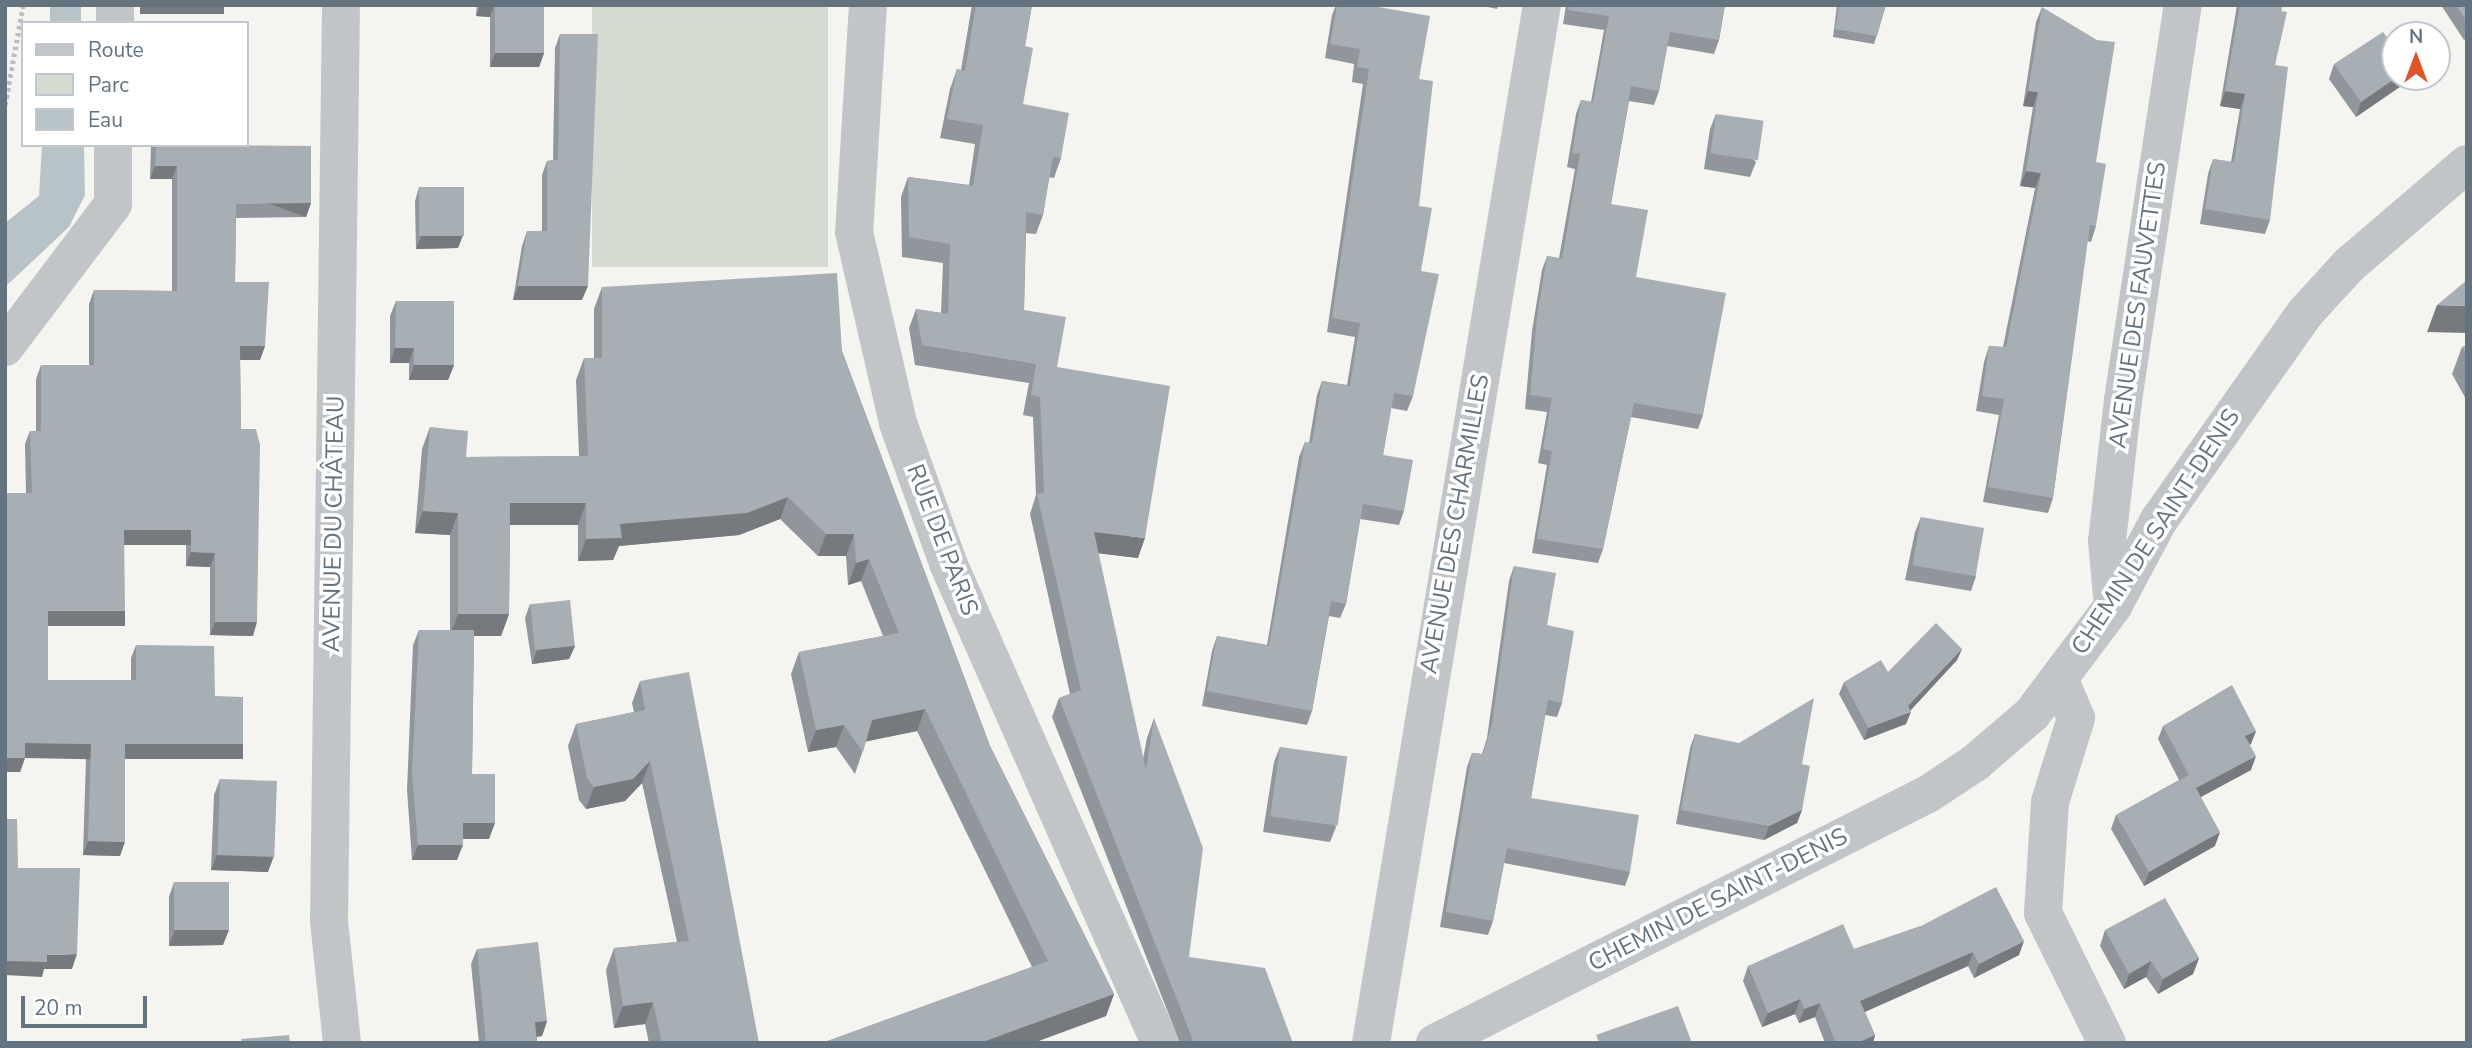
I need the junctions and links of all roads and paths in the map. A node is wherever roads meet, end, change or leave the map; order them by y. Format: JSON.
{"nodes":[{"id":1,"x":23,"y":5,"type":"edge"},
{"id":2,"x":341,"y":5,"type":"edge"},
{"id":3,"x":868,"y":5,"type":"edge"},
{"id":4,"x":1542,"y":5,"type":"edge"},
{"id":5,"x":2183,"y":5,"type":"edge"},
{"id":6,"x":5,"y":105,"type":"edge"},
{"id":7,"x":113,"y":147,"type":"edge"},
{"id":8,"x":2467,"y":164,"type":"edge"},
{"id":9,"x":5,"y":347,"type":"edge"},
{"id":10,"x":2113,"y":606,"type":"junction"},
{"id":11,"x":2059,"y":678,"type":"junction"},
{"id":12,"x":342,"y":1043,"type":"edge"},
{"id":13,"x":1160,"y":1043,"type":"edge"},
{"id":14,"x":1371,"y":1043,"type":"edge"},
{"id":15,"x":1435,"y":1043,"type":"edge"},
{"id":16,"x":2107,"y":1043,"type":"edge"}],
"edges":[{"from":1,"to":6,"type":"path"},
{"from":2,"to":12,"type":"street","name":"AVENUE DU CHÂTEAU"},
{"from":3,"to":13,"type":"street","name":"RUE DE PARIS"},
{"from":4,"to":14,"type":"street","name":"AVENUE DES CHARMILLES"},
{"from":5,"to":10,"type":"street","name":"AVENUE DES FAUVETTES"},
{"from":7,"to":9,"type":"street"},
{"from":8,"to":10,"type":"street","name":"CHEMIN DE SAINT-DENIS"},
{"from":10,"to":11,"type":"street","name":"CHEMIN DE SAINT-DENIS"},
{"from":11,"to":15,"type":"street","name":"CHEMIN DE SAINT-DENIS"},
{"from":11,"to":16,"type":"street"}]}
